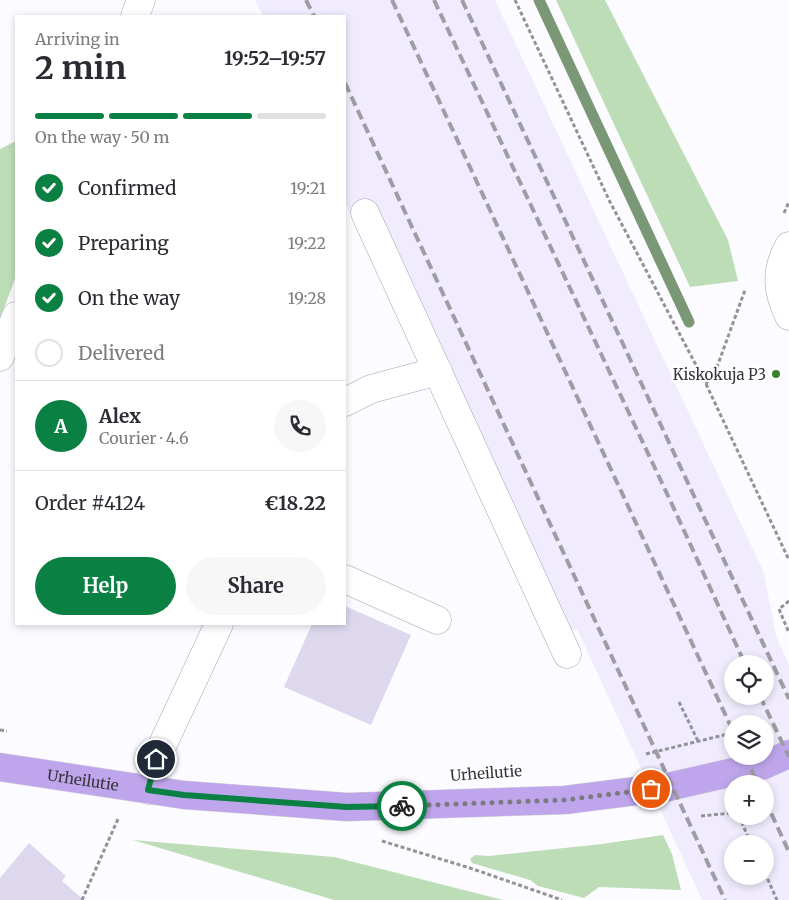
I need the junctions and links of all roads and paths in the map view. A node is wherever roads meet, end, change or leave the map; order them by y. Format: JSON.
{"nodes":[{"id":1,"x":141,"y":0,"type":"edge"},
{"id":2,"x":515,"y":0,"type":"edge"},
{"id":3,"x":135,"y":15,"type":"edge"},
{"id":4,"x":365,"y":212,"type":"dead end"},
{"id":5,"x":789,"y":246,"type":"edge"},
{"id":6,"x":789,"y":316,"type":"edge"},
{"id":7,"x":15,"y":319,"type":"edge"},
{"id":8,"x":0,"y":357,"type":"edge"},
{"id":9,"x":438,"y":371,"type":"junction"},
{"id":10,"x":346,"y":402,"type":"edge"},
{"id":11,"x":789,"y":560,"type":"edge"},
{"id":12,"x":346,"y":579,"type":"edge"},
{"id":13,"x":789,"y":600,"type":"edge"},
{"id":14,"x":437,"y":620,"type":"dead end"},
{"id":15,"x":219,"y":625,"type":"edge"},
{"id":16,"x":789,"y":633,"type":"edge"},
{"id":17,"x":567,"y":654,"type":"dead end"},
{"id":18,"x":685,"y":720,"type":"dead end"},
{"id":19,"x":0,"y":730,"type":"edge"},
{"id":20,"x":12,"y":732,"type":"dead end"},
{"id":21,"x":724,"y":735,"type":"edge"},
{"id":22,"x":698,"y":741,"type":"junction"},
{"id":23,"x":789,"y":754,"type":"edge"},
{"id":24,"x":640,"y":755,"type":"dead end"},
{"id":25,"x":0,"y":767,"type":"edge"},
{"id":26,"x":148,"y":790,"type":"junction"},
{"id":27,"x":118,"y":818,"type":"dead end"},
{"id":28,"x":381,"y":841,"type":"dead end"},
{"id":29,"x":770,"y":885,"type":"edge"},
{"id":30,"x":82,"y":900,"type":"edge"},
{"id":31,"x":562,"y":900,"type":"edge"},
{"id":32,"x":777,"y":900,"type":"edge"}],
"edges":[{"from":1,"to":3,"type":"street"},
{"from":2,"to":11,"type":"path"},
{"from":4,"to":9,"type":"street"},
{"from":5,"to":6,"type":"street"},
{"from":7,"to":8,"type":"street"},
{"from":9,"to":10,"type":"street"},
{"from":9,"to":17,"type":"street"},
{"from":12,"to":14,"type":"street"},
{"from":13,"to":16,"type":"path"},
{"from":15,"to":26,"type":"street"},
{"from":18,"to":22,"type":"path"},
{"from":19,"to":20,"type":"path"},
{"from":21,"to":22,"type":"path"},
{"from":22,"to":24,"type":"path"},
{"from":23,"to":26,"type":"main road","name":"Urheilutie"},
{"from":25,"to":26,"type":"main road","name":"Urheilutie"},
{"from":27,"to":30,"type":"path"},
{"from":28,"to":31,"type":"path"},
{"from":29,"to":32,"type":"path"}]}
